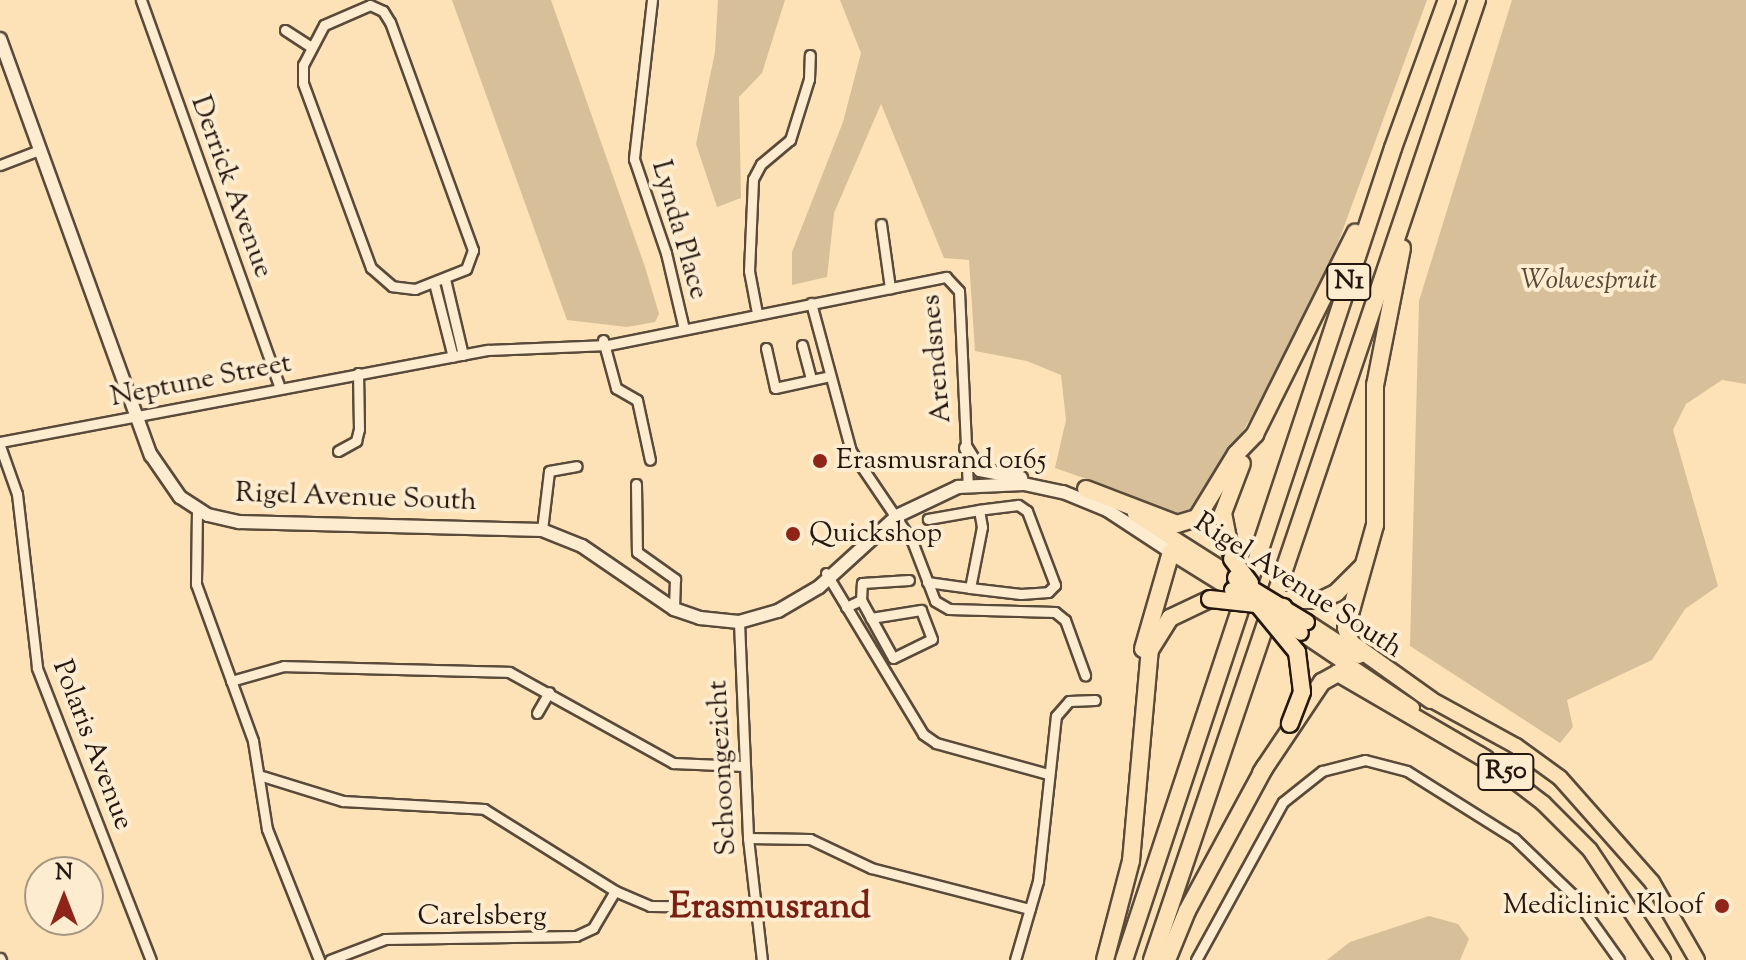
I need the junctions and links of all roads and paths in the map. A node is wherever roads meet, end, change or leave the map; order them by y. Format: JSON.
{"nodes":[{"id":1,"x":141,"y":0,"type":"edge"},
{"id":2,"x":652,"y":0,"type":"edge"},
{"id":3,"x":1447,"y":0,"type":"edge"},
{"id":4,"x":1477,"y":0,"type":"edge"},
{"id":5,"x":285,"y":30,"type":"dead end"},
{"id":6,"x":0,"y":39,"type":"edge"},
{"id":7,"x":311,"y":47,"type":"junction"},
{"id":8,"x":810,"y":55,"type":"dead end"},
{"id":9,"x":1393,"y":148,"type":"junction"},
{"id":10,"x":39,"y":150,"type":"junction"},
{"id":11,"x":1424,"y":152,"type":"junction"},
{"id":12,"x":0,"y":165,"type":"edge"},
{"id":13,"x":881,"y":224,"type":"dead end"},
{"id":14,"x":950,"y":278,"type":"joint"},
{"id":15,"x":445,"y":279,"type":"junction"},
{"id":16,"x":434,"y":283,"type":"junction"},
{"id":17,"x":890,"y":288,"type":"junction"},
{"id":18,"x":811,"y":303,"type":"junction"},
{"id":19,"x":757,"y":313,"type":"junction"},
{"id":20,"x":683,"y":328,"type":"junction"},
{"id":21,"x":603,"y":343,"type":"junction"},
{"id":22,"x":802,"y":345,"type":"dead end"},
{"id":23,"x":766,"y":348,"type":"dead end"},
{"id":24,"x":458,"y":354,"type":"junction"},
{"id":25,"x":358,"y":373,"type":"junction"},
{"id":26,"x":830,"y":376,"type":"junction"},
{"id":27,"x":811,"y":379,"type":"junction"},
{"id":28,"x":280,"y":388,"type":"junction"},
{"id":29,"x":134,"y":416,"type":"junction"},
{"id":30,"x":1255,"y":434,"type":"junction"},
{"id":31,"x":0,"y":444,"type":"edge"},
{"id":32,"x":966,"y":448,"type":"junction"},
{"id":33,"x":338,"y":451,"type":"dead end"},
{"id":34,"x":650,"y":460,"type":"dead end"},
{"id":35,"x":577,"y":466,"type":"dead end"},
{"id":36,"x":1029,"y":478,"type":"junction"},
{"id":37,"x":967,"y":482,"type":"junction"},
{"id":38,"x":636,"y":484,"type":"dead end"},
{"id":39,"x":1086,"y":489,"type":"junction"},
{"id":40,"x":1374,"y":495,"type":"junction"},
{"id":41,"x":197,"y":510,"type":"junction"},
{"id":42,"x":979,"y":510,"type":"junction"},
{"id":43,"x":895,"y":513,"type":"junction"},
{"id":44,"x":928,"y":519,"type":"dead end"},
{"id":45,"x":542,"y":530,"type":"junction"},
{"id":46,"x":1176,"y":546,"type":"junction"},
{"id":47,"x":1219,"y":566,"type":"junction"},
{"id":48,"x":828,"y":575,"type":"junction"},
{"id":49,"x":909,"y":580,"type":"dead end"},
{"id":50,"x":927,"y":582,"type":"junction"},
{"id":51,"x":970,"y":588,"type":"junction"},
{"id":52,"x":1261,"y":599,"type":"junction"},
{"id":53,"x":861,"y":600,"type":"junction"},
{"id":54,"x":846,"y":607,"type":"junction"},
{"id":55,"x":674,"y":609,"type":"junction"},
{"id":56,"x":871,"y":618,"type":"junction"},
{"id":57,"x":739,"y":622,"type":"junction"},
{"id":58,"x":1304,"y":627,"type":"junction"},
{"id":59,"x":1085,"y":675,"type":"dead end"},
{"id":60,"x":231,"y":681,"type":"junction"},
{"id":61,"x":549,"y":692,"type":"junction"},
{"id":62,"x":1095,"y":700,"type":"dead end"},
{"id":63,"x":1431,"y":700,"type":"junction"},
{"id":64,"x":537,"y":713,"type":"dead end"},
{"id":65,"x":1140,"y":755,"type":"junction"},
{"id":66,"x":1486,"y":759,"type":"junction"},
{"id":67,"x":744,"y":766,"type":"junction"},
{"id":68,"x":1261,"y":773,"type":"junction"},
{"id":69,"x":1048,"y":774,"type":"junction"},
{"id":70,"x":262,"y":776,"type":"junction"},
{"id":71,"x":748,"y":838,"type":"junction"},
{"id":72,"x":615,"y":891,"type":"junction"},
{"id":73,"x":753,"y":907,"type":"junction"},
{"id":74,"x":1030,"y":909,"type":"junction"},
{"id":75,"x":151,"y":960,"type":"edge"},
{"id":76,"x":319,"y":960,"type":"edge"},
{"id":77,"x":330,"y":960,"type":"edge"},
{"id":78,"x":762,"y":960,"type":"edge"},
{"id":79,"x":1015,"y":960,"type":"edge"},
{"id":80,"x":1105,"y":960,"type":"edge"},
{"id":81,"x":1124,"y":960,"type":"edge"},
{"id":82,"x":1152,"y":960,"type":"edge"},
{"id":83,"x":1167,"y":960,"type":"edge"},
{"id":84,"x":1196,"y":960,"type":"edge"},
{"id":85,"x":1619,"y":960,"type":"edge"},
{"id":86,"x":1663,"y":960,"type":"edge"},
{"id":87,"x":1697,"y":960,"type":"edge"}],
"edges":[{"from":1,"to":28,"type":"street","name":"Derrick Avenue"},
{"from":2,"to":20,"type":"street","name":"Lynda Place"},
{"from":3,"to":9,"type":"highway","number":"N1"},
{"from":4,"to":11,"type":"highway","number":"N1"},
{"from":5,"to":7,"type":"street"},
{"from":6,"to":10,"type":"main road","name":"Rigel Avenue South"},
{"from":7,"to":15,"type":"street"},
{"from":7,"to":16,"type":"street"},
{"from":8,"to":19,"type":"street"},
{"from":9,"to":30,"type":"highway"},
{"from":9,"to":81,"type":"highway","number":"N1"},
{"from":10,"to":12,"type":"street"},
{"from":10,"to":29,"type":"main road","name":"Rigel Avenue South"},
{"from":11,"to":40,"type":"highway"},
{"from":11,"to":82,"type":"highway","number":"N1"},
{"from":13,"to":17,"type":"street"},
{"from":14,"to":17,"type":"street","name":"Neptune Street"},
{"from":14,"to":32,"type":"street","name":"Arendsnes"},
{"from":15,"to":16,"type":"street"},
{"from":15,"to":24,"type":"street"},
{"from":16,"to":24,"type":"street"},
{"from":17,"to":18,"type":"street","name":"Neptune Street"},
{"from":18,"to":19,"type":"street","name":"Neptune Street"},
{"from":18,"to":26,"type":"street"},
{"from":19,"to":20,"type":"street","name":"Neptune Street"},
{"from":20,"to":21,"type":"street","name":"Neptune Street"},
{"from":21,"to":24,"type":"street","name":"Neptune Street"},
{"from":21,"to":34,"type":"street"},
{"from":22,"to":27,"type":"street"},
{"from":23,"to":27,"type":"street"},
{"from":24,"to":25,"type":"street","name":"Neptune Street"},
{"from":25,"to":28,"type":"street","name":"Neptune Street"},
{"from":25,"to":33,"type":"street"},
{"from":26,"to":27,"type":"street"},
{"from":26,"to":43,"type":"street"},
{"from":28,"to":29,"type":"street","name":"Neptune Street"},
{"from":29,"to":31,"type":"street","name":"Neptune Street"},
{"from":29,"to":41,"type":"main road","name":"Rigel Avenue South"},
{"from":30,"to":39,"type":"highway"},
{"from":30,"to":47,"type":"highway"},
{"from":31,"to":75,"type":"street","name":"Polaris Avenue"},
{"from":32,"to":36,"type":"main road"},
{"from":32,"to":37,"type":"street","name":"Arendsnes"},
{"from":35,"to":45,"type":"street"},
{"from":36,"to":37,"type":"main road","name":"Rigel Avenue South"},
{"from":36,"to":39,"type":"main road","name":"Rigel Avenue South"},
{"from":37,"to":43,"type":"main road","name":"Rigel Avenue South"},
{"from":37,"to":46,"type":"main road","name":"Rigel Avenue South"},
{"from":38,"to":55,"type":"street"},
{"from":39,"to":46,"type":"main road","name":"Rigel Avenue South"},
{"from":40,"to":52,"type":"highway"},
{"from":40,"to":63,"type":"highway"},
{"from":41,"to":45,"type":"main road","name":"Rigel Avenue South"},
{"from":41,"to":60,"type":"street"},
{"from":42,"to":44,"type":"street"},
{"from":42,"to":51,"type":"street"},
{"from":42,"to":51,"type":"street"},
{"from":43,"to":48,"type":"main road","name":"Rigel Avenue South"},
{"from":43,"to":50,"type":"street"},
{"from":45,"to":55,"type":"main road","name":"Rigel Avenue South"},
{"from":46,"to":47,"type":"main road","name":"Rigel Avenue South","number":"R50"},
{"from":46,"to":65,"type":"highway"},
{"from":47,"to":52,"type":"highway","bridge":true},
{"from":47,"to":52,"type":"main road","name":"Rigel Avenue South","number":"R50"},
{"from":48,"to":54,"type":"street"},
{"from":48,"to":57,"type":"main road","name":"Rigel Avenue South"},
{"from":49,"to":53,"type":"street"},
{"from":50,"to":51,"type":"street"},
{"from":50,"to":59,"type":"street"},
{"from":52,"to":58,"type":"main road","name":"Rigel Avenue South","number":"R50","bridge":true},
{"from":52,"to":65,"type":"highway","bridge":true},
{"from":52,"to":68,"type":"highway","bridge":true},
{"from":53,"to":54,"type":"street"},
{"from":53,"to":56,"type":"street"},
{"from":54,"to":69,"type":"street"},
{"from":55,"to":57,"type":"main road","name":"Rigel Avenue South"},
{"from":56,"to":56,"type":"street"},
{"from":57,"to":67,"type":"street","name":"Schoongezicht"},
{"from":58,"to":63,"type":"main road","name":"Rigel Avenue South","number":"R50"},
{"from":58,"to":66,"type":"main road","name":"Rigel Avenue South","number":"R50"},
{"from":60,"to":61,"type":"street"},
{"from":60,"to":70,"type":"street"},
{"from":61,"to":64,"type":"street"},
{"from":61,"to":67,"type":"street"},
{"from":62,"to":69,"type":"street"},
{"from":63,"to":87,"type":"main road","name":"Rigel Avenue South","number":"R50"},
{"from":65,"to":80,"type":"highway"},
{"from":66,"to":68,"type":"highway"},
{"from":66,"to":86,"type":"main road","name":"Rigel Avenue South","number":"R50"},
{"from":67,"to":71,"type":"street","name":"Schoongezicht"},
{"from":68,"to":83,"type":"highway"},
{"from":69,"to":74,"type":"street"},
{"from":70,"to":72,"type":"street"},
{"from":70,"to":76,"type":"street"},
{"from":71,"to":73,"type":"street","name":"Schoongezicht"},
{"from":71,"to":74,"type":"street"},
{"from":72,"to":73,"type":"street"},
{"from":72,"to":77,"type":"street","name":"Carelsberg"},
{"from":73,"to":78,"type":"street","name":"Schoongezicht"},
{"from":74,"to":79,"type":"street"},
{"from":84,"to":85,"type":"street"}]}
